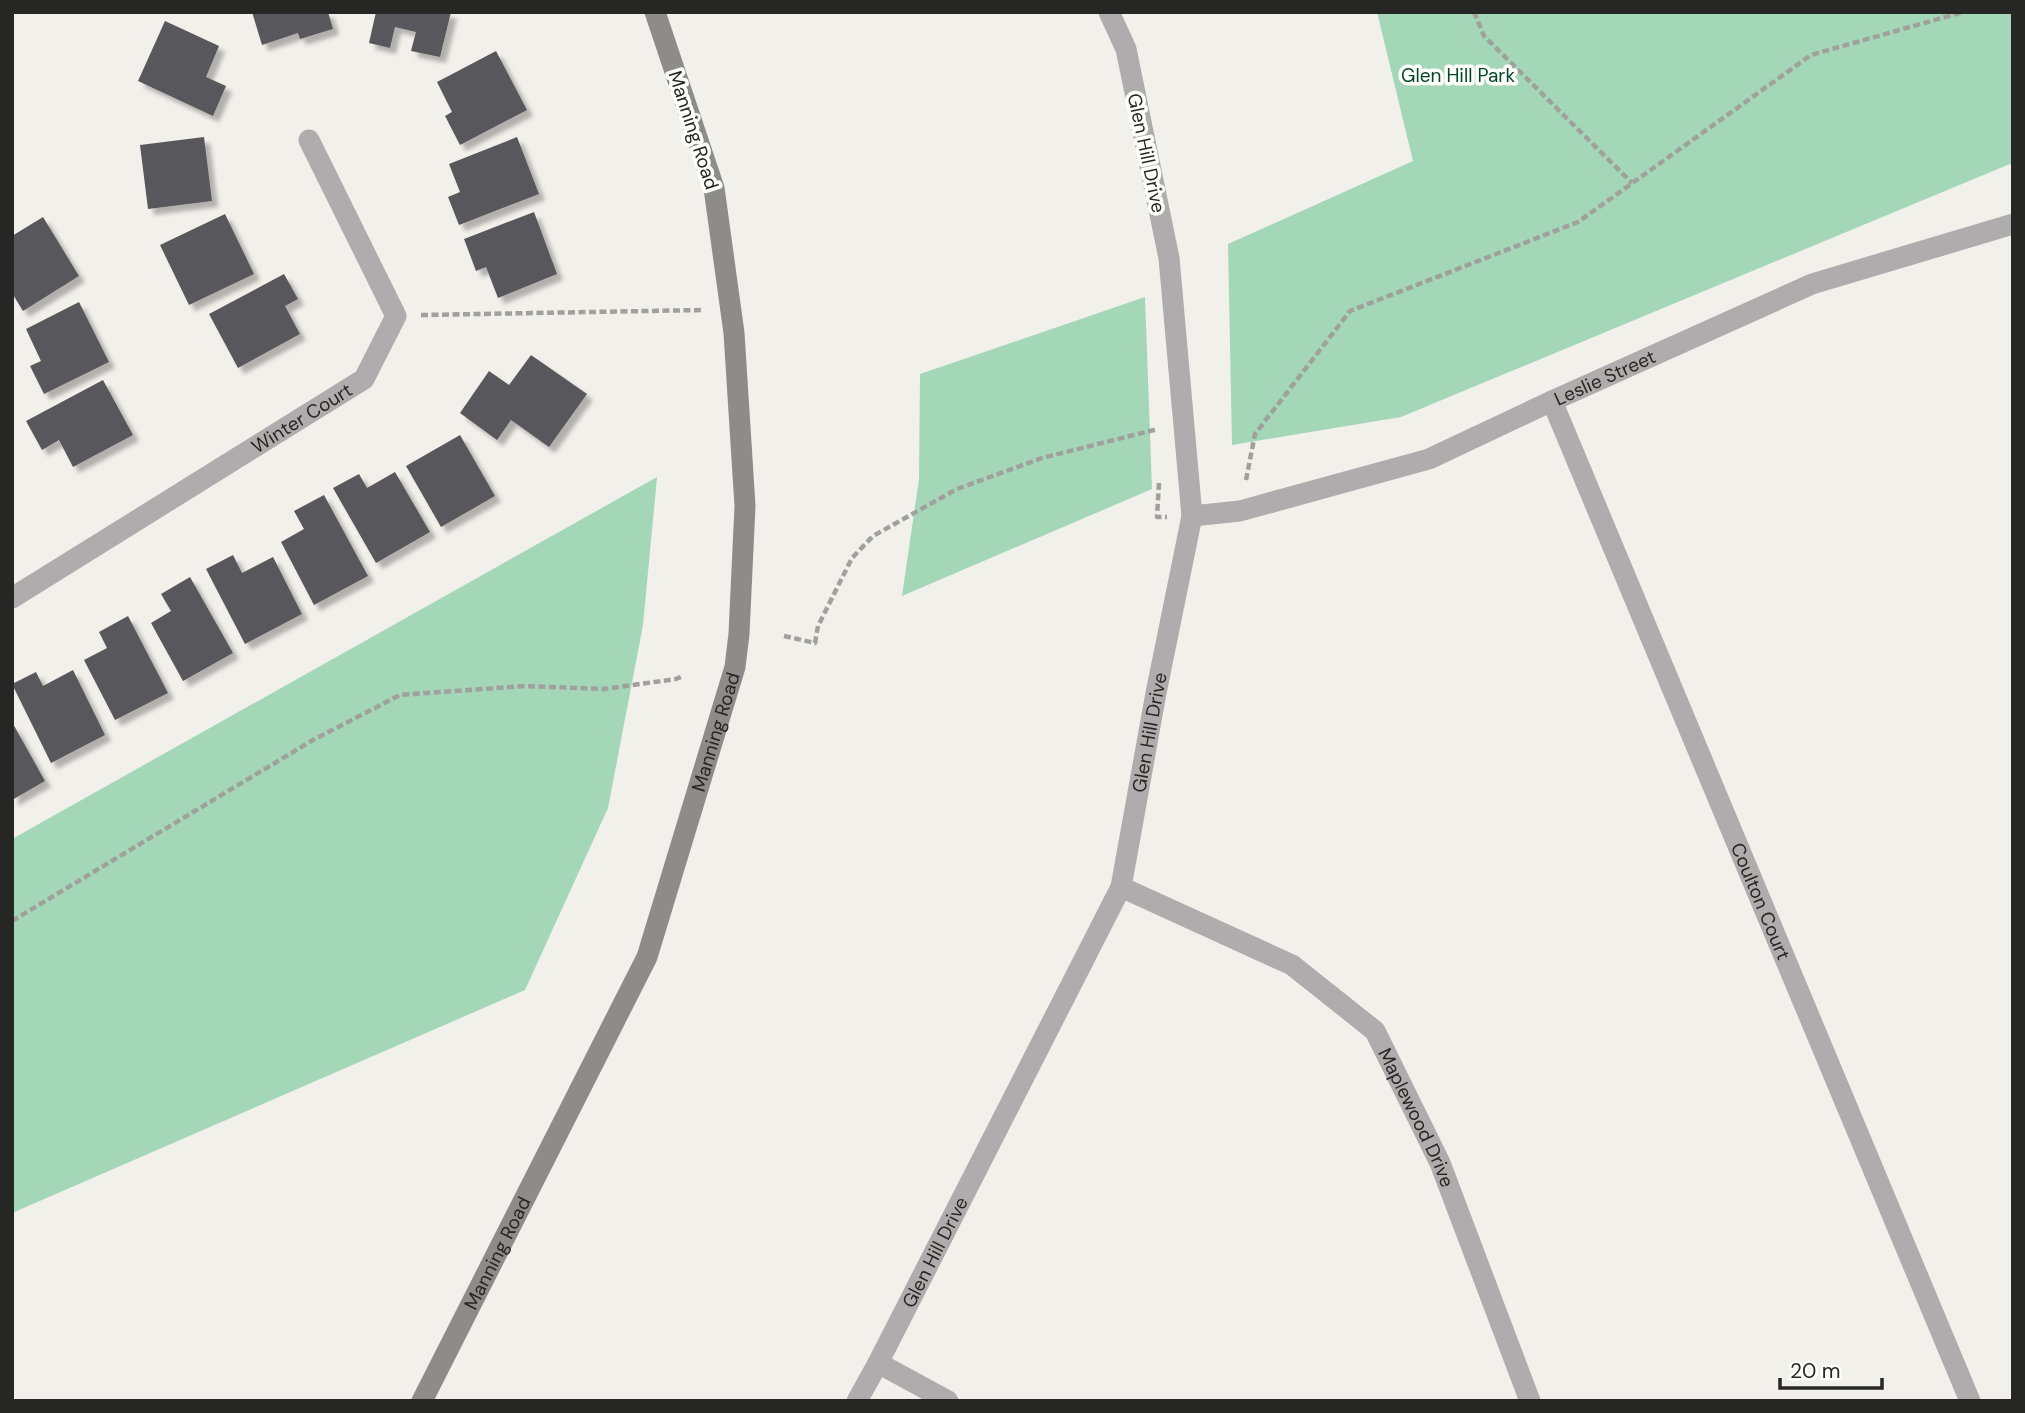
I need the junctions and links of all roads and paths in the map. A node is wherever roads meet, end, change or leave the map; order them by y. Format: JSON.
{"nodes":[{"id":1,"x":655,"y":12,"type":"edge"},
{"id":2,"x":1109,"y":12,"type":"edge"},
{"id":3,"x":1474,"y":12,"type":"edge"},
{"id":4,"x":1963,"y":12,"type":"edge"},
{"id":5,"x":309,"y":140,"type":"dead end"},
{"id":6,"x":1632,"y":183,"type":"junction"},
{"id":7,"x":2013,"y":224,"type":"edge"},
{"id":8,"x":692,"y":310,"type":"dead end"},
{"id":9,"x":396,"y":316,"type":"junction"},
{"id":10,"x":1552,"y":401,"type":"junction"},
{"id":11,"x":1162,"y":440,"type":"dead end"},
{"id":12,"x":1159,"y":479,"type":"dead end"},
{"id":13,"x":1240,"y":511,"type":"junction"},
{"id":14,"x":1192,"y":516,"type":"junction"},
{"id":15,"x":12,"y":598,"type":"edge"},
{"id":16,"x":784,"y":636,"type":"dead end"},
{"id":17,"x":683,"y":676,"type":"dead end"},
{"id":18,"x":1121,"y":887,"type":"junction"},
{"id":19,"x":12,"y":921,"type":"edge"},
{"id":20,"x":878,"y":1363,"type":"junction"},
{"id":21,"x":422,"y":1401,"type":"edge"},
{"id":22,"x":857,"y":1401,"type":"edge"},
{"id":23,"x":948,"y":1401,"type":"edge"},
{"id":24,"x":1530,"y":1401,"type":"edge"},
{"id":25,"x":1970,"y":1401,"type":"edge"}],
"edges":[{"from":1,"to":21,"type":"main road","name":"Manning Road"},
{"from":2,"to":14,"type":"street","name":"Glen Hill Drive"},
{"from":3,"to":6,"type":"path"},
{"from":4,"to":6,"type":"path"},
{"from":5,"to":9,"type":"street"},
{"from":6,"to":13,"type":"path"},
{"from":7,"to":10,"type":"street","name":"Leslie Street"},
{"from":8,"to":9,"type":"path"},
{"from":9,"to":15,"type":"street","name":"Winter Court"},
{"from":10,"to":13,"type":"street","name":"Leslie Street"},
{"from":10,"to":25,"type":"street","name":"Coulton Court"},
{"from":11,"to":16,"type":"path"},
{"from":12,"to":14,"type":"path"},
{"from":13,"to":14,"type":"street","name":"Leslie Street"},
{"from":14,"to":18,"type":"street","name":"Glen Hill Drive"},
{"from":17,"to":19,"type":"path"},
{"from":18,"to":20,"type":"street","name":"Glen Hill Drive"},
{"from":18,"to":24,"type":"street","name":"Maplewood Drive"},
{"from":20,"to":22,"type":"street","name":"Glen Hill Drive"},
{"from":20,"to":23,"type":"street"}]}
